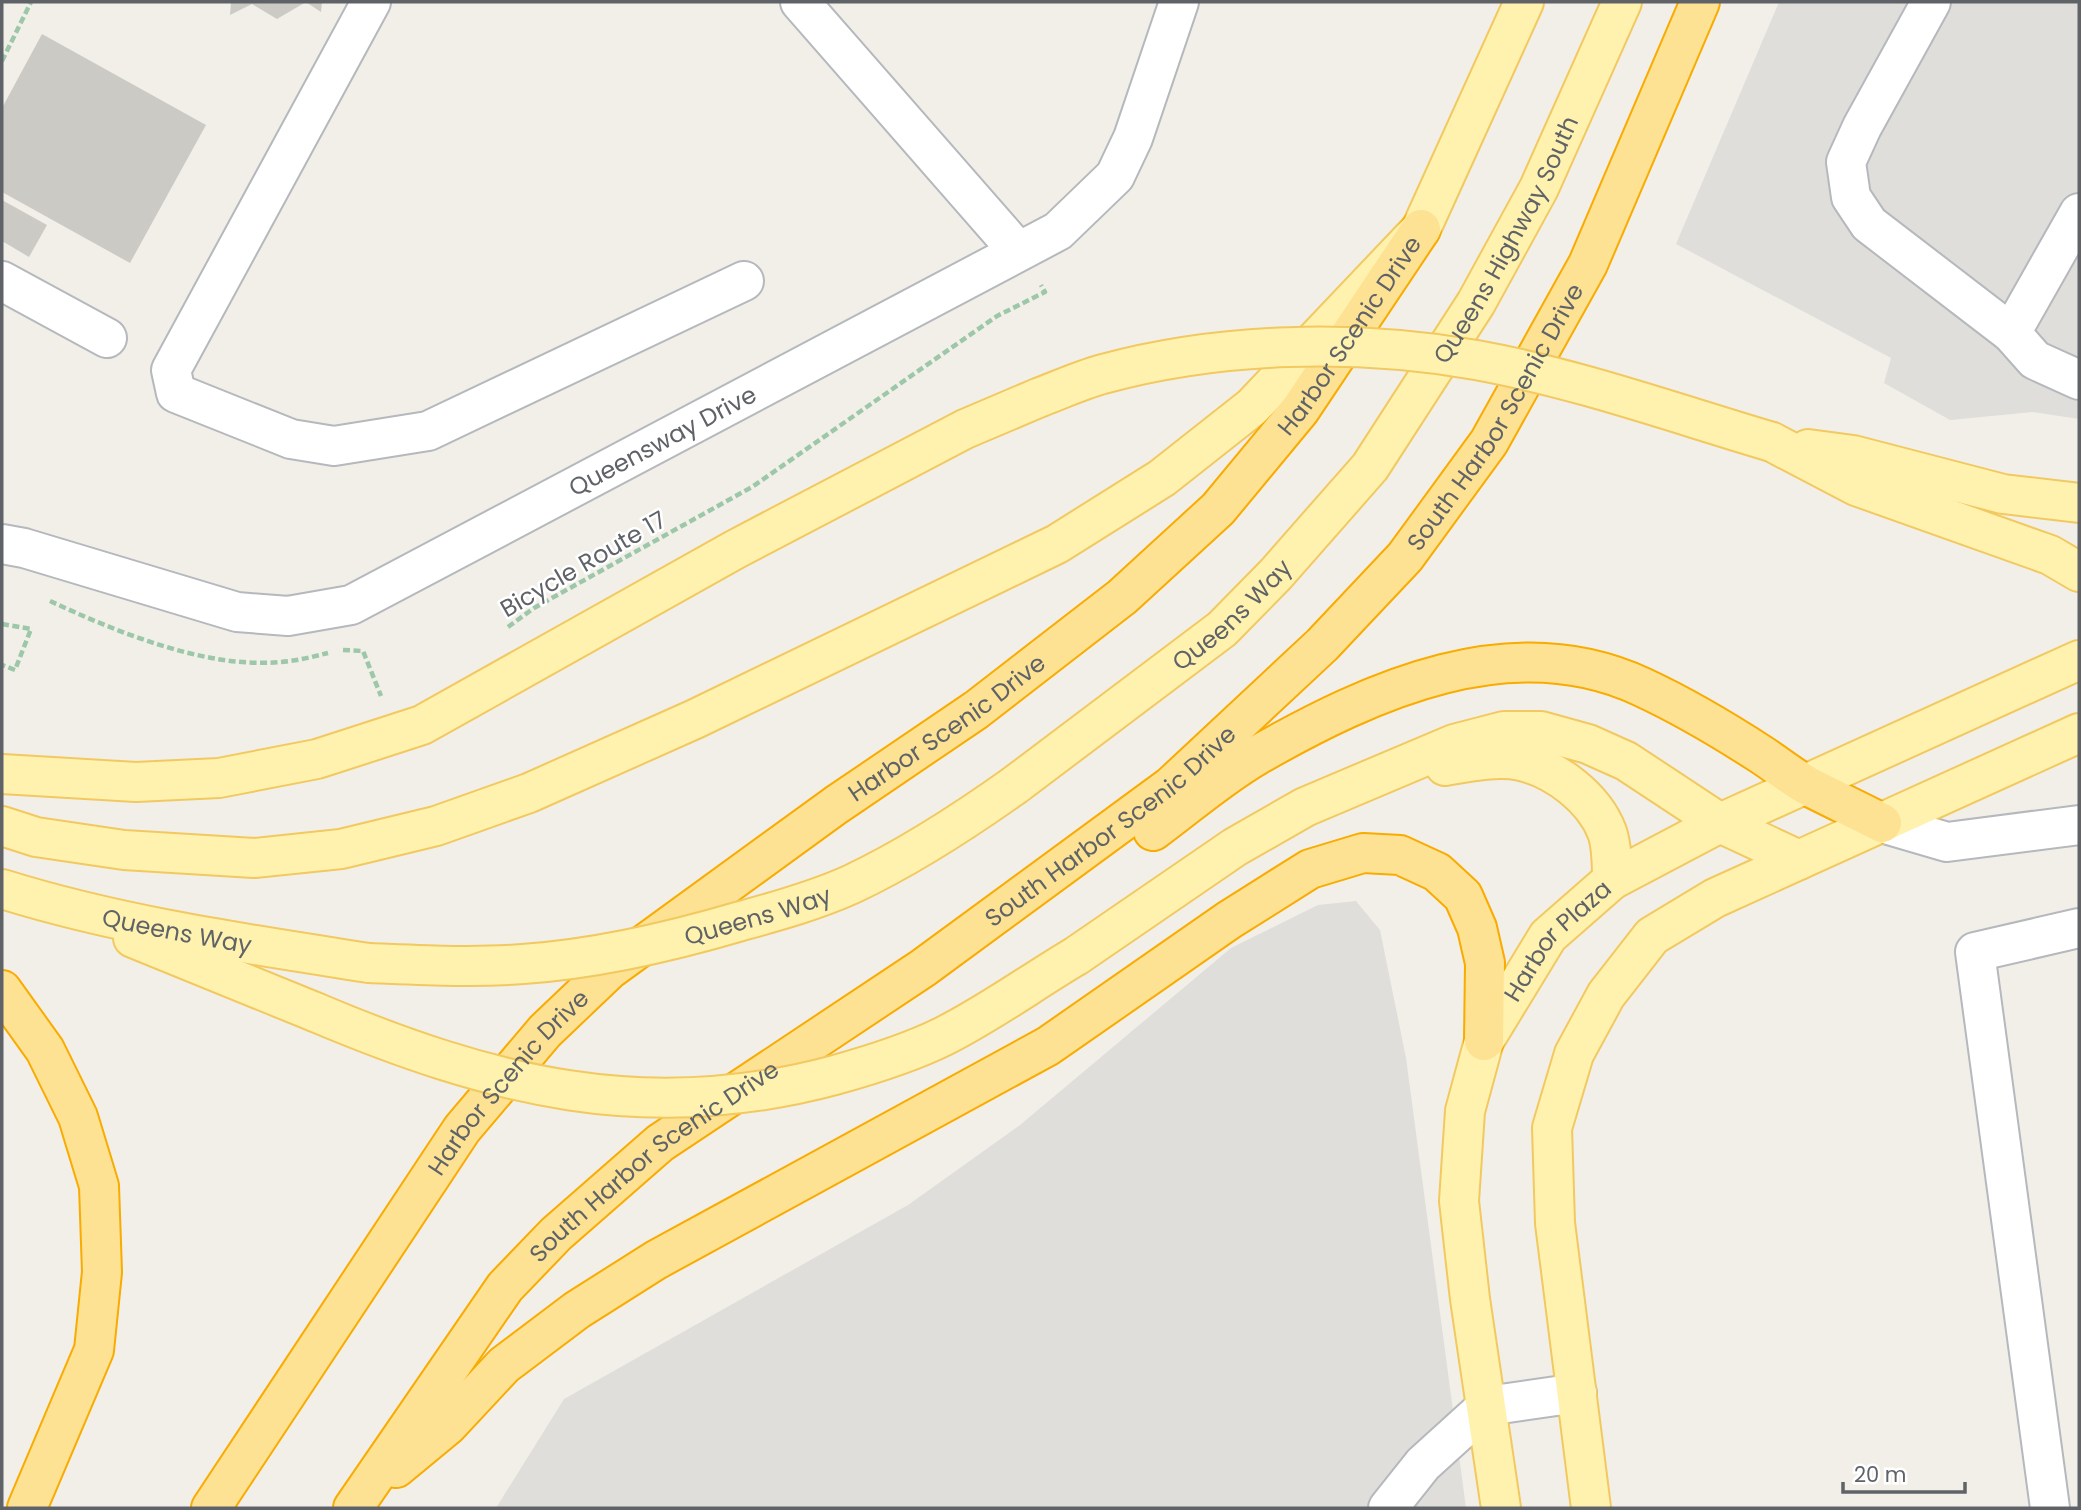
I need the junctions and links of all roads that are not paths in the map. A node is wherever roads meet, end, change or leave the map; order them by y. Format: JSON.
{"nodes":[{"id":1,"x":371,"y":2,"type":"edge"},
{"id":2,"x":800,"y":2,"type":"edge"},
{"id":3,"x":1179,"y":2,"type":"edge"},
{"id":4,"x":1524,"y":2,"type":"edge"},
{"id":5,"x":1622,"y":2,"type":"edge"},
{"id":6,"x":1700,"y":2,"type":"edge"},
{"id":7,"x":1931,"y":2,"type":"edge"},
{"id":8,"x":2079,"y":213,"type":"edge"},
{"id":9,"x":1421,"y":229,"type":"junction"},
{"id":10,"x":1017,"y":250,"type":"junction"},
{"id":11,"x":2,"y":281,"type":"edge"},
{"id":12,"x":744,"y":281,"type":"dead end"},
{"id":13,"x":2011,"y":333,"type":"junction"},
{"id":14,"x":107,"y":338,"type":"dead end"},
{"id":15,"x":2079,"y":380,"type":"edge"},
{"id":16,"x":1777,"y":444,"type":"junction"},
{"id":17,"x":1370,"y":467,"type":"joint"},
{"id":18,"x":2079,"y":503,"type":"edge"},
{"id":19,"x":2,"y":544,"type":"edge"},
{"id":20,"x":2079,"y":572,"type":"edge"},
{"id":21,"x":2079,"y":660,"type":"edge"},
{"id":22,"x":2079,"y":733,"type":"edge"},
{"id":23,"x":2,"y":774,"type":"edge"},
{"id":24,"x":1371,"y":779,"type":"junction"},
{"id":25,"x":1804,"y":784,"type":"junction"},
{"id":26,"x":1720,"y":823,"type":"junction"},
{"id":27,"x":1882,"y":823,"type":"junction"},
{"id":28,"x":2079,"y":825,"type":"edge"},
{"id":29,"x":2,"y":826,"type":"edge"},
{"id":30,"x":1799,"y":860,"type":"junction"},
{"id":31,"x":1612,"y":880,"type":"junction"},
{"id":32,"x":2,"y":889,"type":"edge"},
{"id":33,"x":54,"y":905,"type":"junction"},
{"id":34,"x":2079,"y":928,"type":"edge"},
{"id":35,"x":923,"y":968,"type":"junction"},
{"id":36,"x":2,"y":990,"type":"edge"},
{"id":37,"x":1484,"y":1041,"type":"junction"},
{"id":38,"x":1577,"y":1393,"type":"junction"},
{"id":39,"x":1487,"y":1406,"type":"junction"},
{"id":40,"x":357,"y":1502,"type":"edge"},
{"id":41,"x":27,"y":1508,"type":"edge"},
{"id":42,"x":211,"y":1508,"type":"edge"},
{"id":43,"x":1388,"y":1508,"type":"edge"},
{"id":44,"x":1501,"y":1508,"type":"edge"},
{"id":45,"x":1591,"y":1508,"type":"edge"},
{"id":46,"x":2050,"y":1508,"type":"edge"}],
"edges":[{"from":1,"to":12,"type":"street"},
{"from":2,"to":10,"type":"street"},
{"from":3,"to":10,"type":"street","name":"Queensway Drive"},
{"from":4,"to":9,"type":"main road"},
{"from":5,"to":17,"type":"main road","name":"Queens Highway South"},
{"from":6,"to":35,"type":"highway","name":"South Harbor Scenic Drive"},
{"from":7,"to":13,"type":"street"},
{"from":8,"to":13,"type":"street"},
{"from":9,"to":29,"type":"main road"},
{"from":9,"to":42,"type":"highway","name":"Harbor Scenic Drive"},
{"from":10,"to":19,"type":"street","name":"Queensway Drive"},
{"from":11,"to":14,"type":"street"},
{"from":13,"to":15,"type":"street"},
{"from":16,"to":18,"type":"main road"},
{"from":16,"to":20,"type":"main road"},
{"from":16,"to":23,"type":"main road","bridge":true},
{"from":17,"to":33,"type":"main road","name":"Queens Way","bridge":true},
{"from":21,"to":25,"type":"main road","name":"Harbor Plaza"},
{"from":22,"to":27,"type":"main road"},
{"from":24,"to":26,"type":"main road"},
{"from":24,"to":31,"type":"main road"},
{"from":24,"to":33,"type":"main road","bridge":true},
{"from":25,"to":26,"type":"main road","name":"Harbor Plaza"},
{"from":25,"to":27,"type":"highway"},
{"from":25,"to":35,"type":"highway"},
{"from":26,"to":30,"type":"main road"},
{"from":26,"to":31,"type":"main road","name":"Harbor Plaza"},
{"from":27,"to":28,"type":"street"},
{"from":27,"to":30,"type":"main road"},
{"from":30,"to":38,"type":"main road"},
{"from":31,"to":37,"type":"main road","name":"Harbor Plaza"},
{"from":32,"to":33,"type":"main road","name":"Queens Way"},
{"from":34,"to":46,"type":"street"},
{"from":35,"to":40,"type":"highway","name":"South Harbor Scenic Drive"},
{"from":36,"to":41,"type":"highway"},
{"from":37,"to":39,"type":"main road","name":"Harbor Plaza"},
{"from":37,"to":40,"type":"highway"},
{"from":38,"to":39,"type":"street"},
{"from":38,"to":45,"type":"main road"},
{"from":39,"to":43,"type":"street"},
{"from":39,"to":44,"type":"main road","name":"Harbor Plaza"}]}
